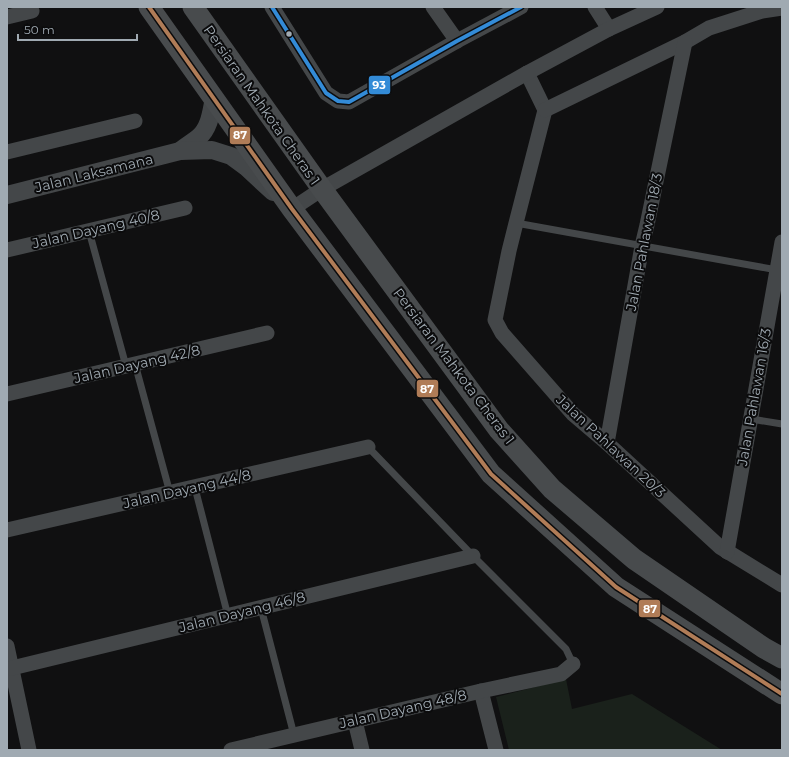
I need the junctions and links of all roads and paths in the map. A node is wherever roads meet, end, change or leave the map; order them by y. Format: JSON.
{"nodes":[{"id":1,"x":149,"y":7,"type":"edge"},
{"id":2,"x":193,"y":7,"type":"edge"},
{"id":3,"x":272,"y":7,"type":"edge"},
{"id":4,"x":433,"y":7,"type":"edge"},
{"id":5,"x":521,"y":7,"type":"edge"},
{"id":6,"x":595,"y":7,"type":"edge"},
{"id":7,"x":657,"y":7,"type":"edge"},
{"id":8,"x":782,"y":8,"type":"edge"},
{"id":9,"x":32,"y":11,"type":"dead end"},
{"id":10,"x":7,"y":17,"type":"edge"},
{"id":11,"x":609,"y":29,"type":"junction"},
{"id":12,"x":457,"y":41,"type":"junction"},
{"id":13,"x":685,"y":42,"type":"junction"},
{"id":14,"x":527,"y":73,"type":"junction"},
{"id":15,"x":214,"y":98,"type":"junction"},
{"id":16,"x":545,"y":110,"type":"junction"},
{"id":17,"x":135,"y":121,"type":"dead end"},
{"id":18,"x":180,"y":151,"type":"junction"},
{"id":19,"x":7,"y":152,"type":"edge"},
{"id":20,"x":322,"y":190,"type":"junction"},
{"id":21,"x":7,"y":195,"type":"edge"},
{"id":22,"x":185,"y":208,"type":"dead end"},
{"id":23,"x":292,"y":209,"type":"junction"},
{"id":24,"x":516,"y":223,"type":"junction"},
{"id":25,"x":89,"y":231,"type":"junction"},
{"id":26,"x":782,"y":242,"type":"edge"},
{"id":27,"x":642,"y":246,"type":"junction"},
{"id":28,"x":7,"y":250,"type":"edge"},
{"id":29,"x":777,"y":270,"type":"junction"},
{"id":30,"x":267,"y":333,"type":"dead end"},
{"id":31,"x":131,"y":365,"type":"junction"},
{"id":32,"x":7,"y":394,"type":"edge"},
{"id":33,"x":751,"y":419,"type":"junction"},
{"id":34,"x":782,"y":424,"type":"edge"},
{"id":35,"x":607,"y":443,"type":"junction"},
{"id":36,"x":368,"y":447,"type":"joint"},
{"id":37,"x":195,"y":488,"type":"junction"},
{"id":38,"x":170,"y":493,"type":"junction"},
{"id":39,"x":7,"y":530,"type":"edge"},
{"id":40,"x":727,"y":552,"type":"junction"},
{"id":41,"x":473,"y":556,"type":"junction"},
{"id":42,"x":782,"y":585,"type":"edge"},
{"id":43,"x":260,"y":608,"type":"junction"},
{"id":44,"x":228,"y":616,"type":"junction"},
{"id":45,"x":7,"y":646,"type":"edge"},
{"id":46,"x":782,"y":658,"type":"edge"},
{"id":47,"x":573,"y":664,"type":"joint"},
{"id":48,"x":12,"y":668,"type":"junction"},
{"id":49,"x":481,"y":691,"type":"junction"},
{"id":50,"x":782,"y":694,"type":"edge"},
{"id":51,"x":355,"y":721,"type":"junction"},
{"id":52,"x":294,"y":735,"type":"junction"},
{"id":53,"x":29,"y":750,"type":"edge"},
{"id":54,"x":231,"y":750,"type":"edge"},
{"id":55,"x":362,"y":750,"type":"edge"},
{"id":56,"x":496,"y":750,"type":"edge"}],
"edges":[{"from":1,"to":15,"type":"main road"},
{"from":2,"to":20,"type":"main road","name":"Persiaran Mahkota Cheras 1"},
{"from":3,"to":12,"type":"street"},
{"from":4,"to":12,"type":"street"},
{"from":5,"to":12,"type":"street"},
{"from":6,"to":11,"type":"street"},
{"from":7,"to":11,"type":"street"},
{"from":8,"to":13,"type":"street"},
{"from":9,"to":10,"type":"street"},
{"from":11,"to":14,"type":"street"},
{"from":13,"to":16,"type":"street"},
{"from":13,"to":27,"type":"street","name":"Jalan Pahlawan 18/3"},
{"from":14,"to":16,"type":"street"},
{"from":14,"to":20,"type":"street"},
{"from":15,"to":18,"type":"street","name":"Jalan Laksamana"},
{"from":15,"to":23,"type":"main road"},
{"from":16,"to":24,"type":"street","name":"Jalan Pahlawan 20/3"},
{"from":17,"to":19,"type":"street"},
{"from":18,"to":21,"type":"street","name":"Jalan Laksamana"},
{"from":18,"to":23,"type":"street","name":"Jalan Laksamana"},
{"from":20,"to":23,"type":"street"},
{"from":20,"to":46,"type":"main road","name":"Persiaran Mahkota Cheras 1"},
{"from":22,"to":25,"type":"street","name":"Jalan Dayang 40/8"},
{"from":23,"to":50,"type":"main road"},
{"from":24,"to":27,"type":"lane"},
{"from":24,"to":35,"type":"street","name":"Jalan Pahlawan 20/3"},
{"from":25,"to":28,"type":"street","name":"Jalan Dayang 40/8"},
{"from":25,"to":31,"type":"lane"},
{"from":26,"to":29,"type":"street","name":"Jalan Pahlawan 16/3"},
{"from":27,"to":29,"type":"lane"},
{"from":27,"to":35,"type":"street","name":"Jalan Pahlawan 18/3"},
{"from":29,"to":33,"type":"street","name":"Jalan Pahlawan 16/3"},
{"from":30,"to":31,"type":"street","name":"Jalan Dayang 42/8"},
{"from":31,"to":32,"type":"street","name":"Jalan Dayang 42/8"},
{"from":31,"to":38,"type":"lane"},
{"from":33,"to":34,"type":"lane"},
{"from":33,"to":40,"type":"street","name":"Jalan Pahlawan 16/3"},
{"from":35,"to":40,"type":"street","name":"Jalan Pahlawan 20/3"},
{"from":36,"to":37,"type":"street","name":"Jalan Dayang 44/8"},
{"from":36,"to":41,"type":"lane"},
{"from":37,"to":38,"type":"street","name":"Jalan Dayang 44/8"},
{"from":37,"to":44,"type":"lane"},
{"from":38,"to":39,"type":"street","name":"Jalan Dayang 44/8"},
{"from":40,"to":42,"type":"street","name":"Jalan Pahlawan 20/3"},
{"from":41,"to":43,"type":"street","name":"Jalan Dayang 46/8"},
{"from":41,"to":47,"type":"lane"},
{"from":43,"to":44,"type":"street","name":"Jalan Dayang 46/8"},
{"from":43,"to":52,"type":"lane"},
{"from":44,"to":48,"type":"street","name":"Jalan Dayang 46/8"},
{"from":45,"to":48,"type":"street"},
{"from":47,"to":49,"type":"street","name":"Jalan Dayang 48/8"},
{"from":48,"to":53,"type":"street"},
{"from":49,"to":51,"type":"street","name":"Jalan Dayang 48/8"},
{"from":49,"to":56,"type":"street"},
{"from":51,"to":52,"type":"street","name":"Jalan Dayang 48/8"},
{"from":51,"to":55,"type":"street"},
{"from":52,"to":54,"type":"street","name":"Jalan Dayang 48/8"}]}
